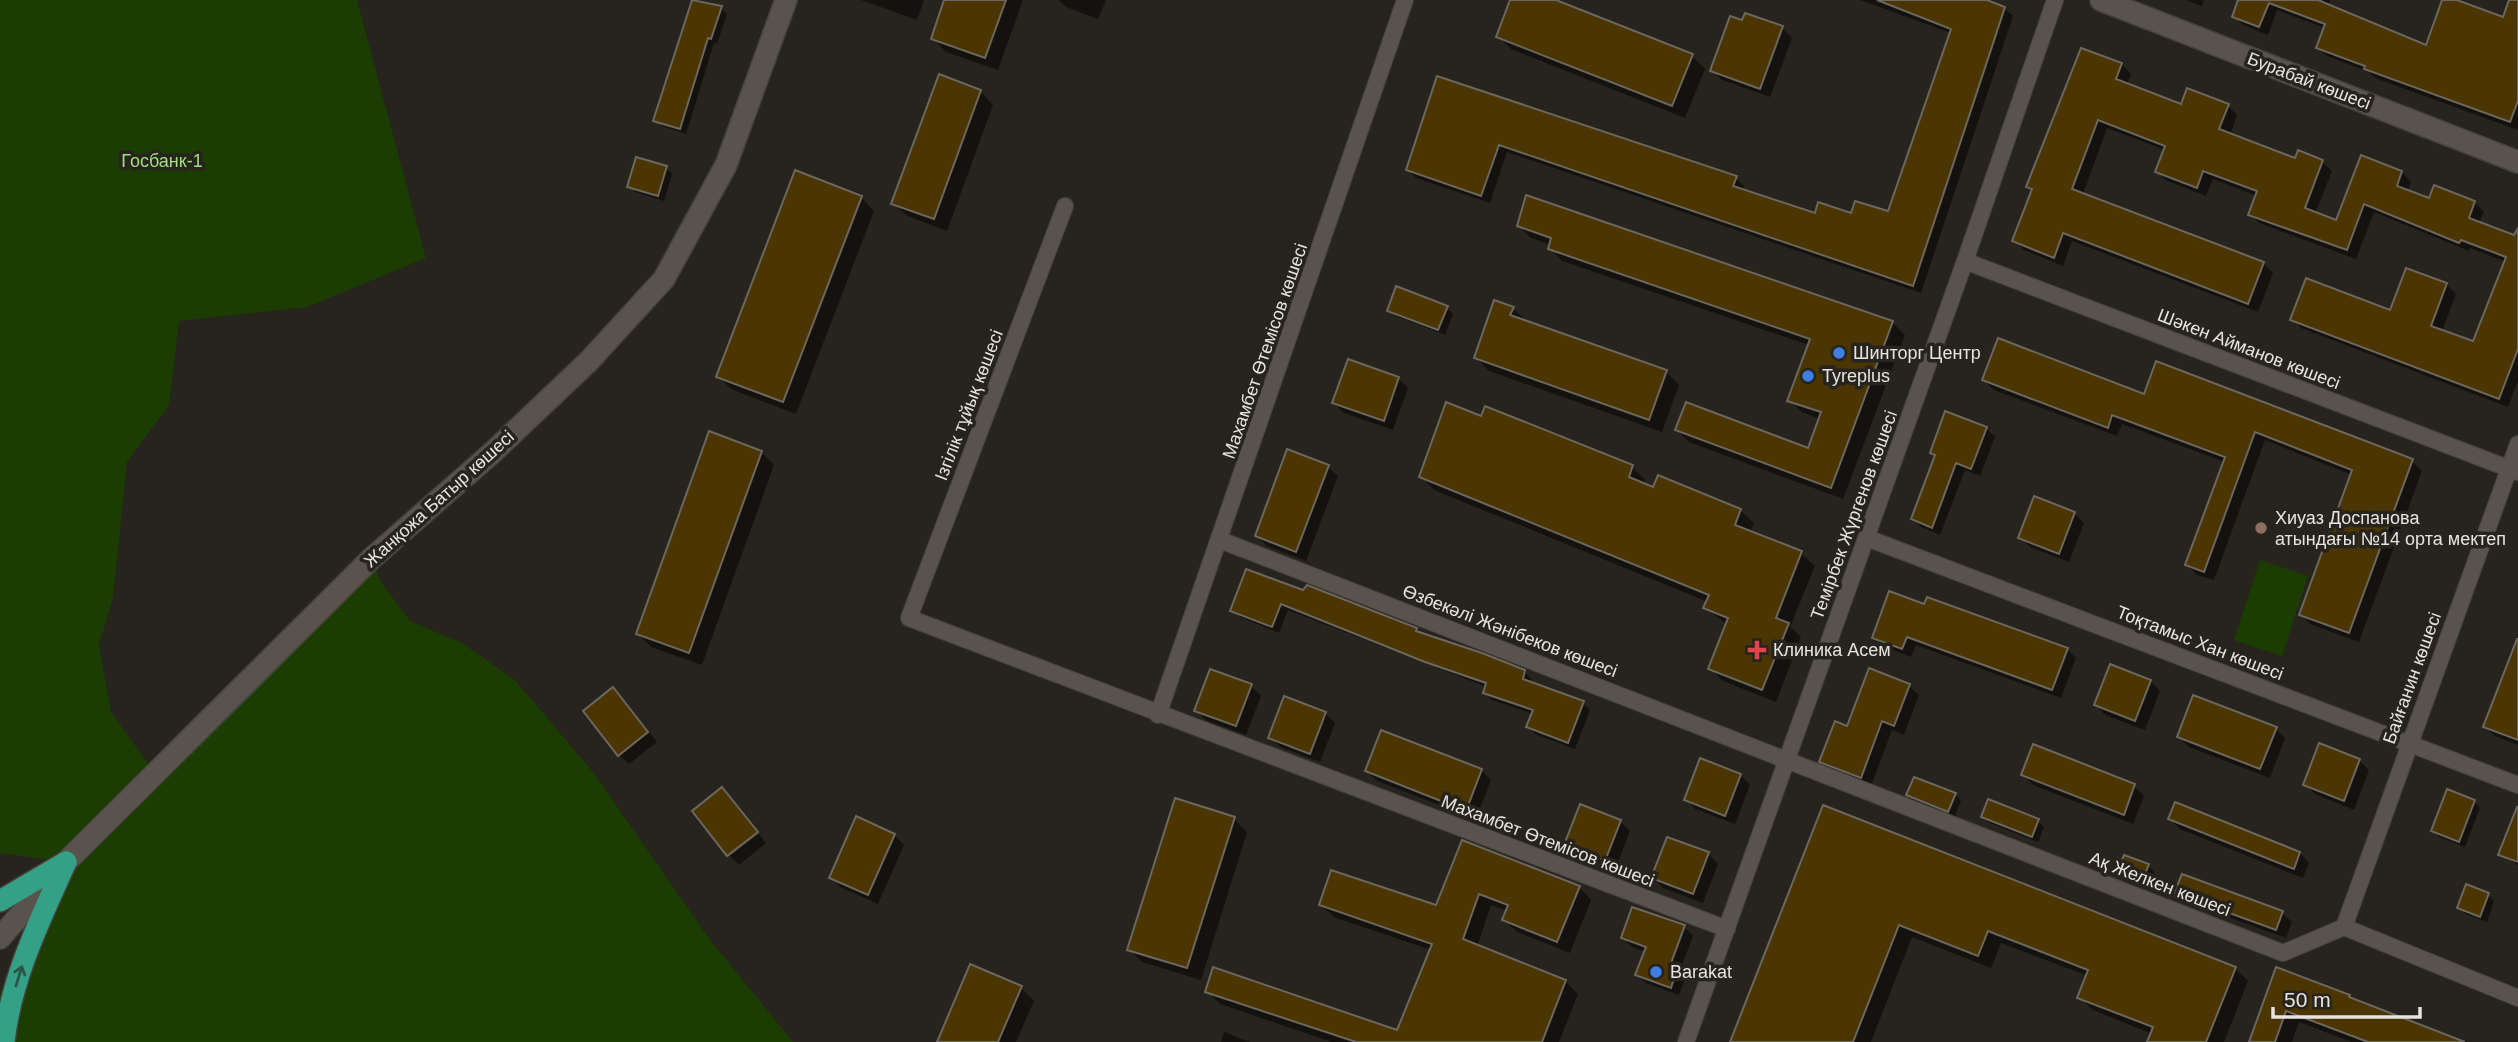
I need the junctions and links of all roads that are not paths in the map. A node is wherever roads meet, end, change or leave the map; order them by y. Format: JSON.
{"nodes":[{"id":1,"x":786,"y":0,"type":"edge"},
{"id":2,"x":1405,"y":0,"type":"edge"},
{"id":3,"x":2055,"y":0,"type":"edge"},
{"id":4,"x":2101,"y":0,"type":"edge"},
{"id":5,"x":2518,"y":162,"type":"edge"},
{"id":6,"x":1065,"y":206,"type":"dead end"},
{"id":7,"x":1965,"y":261,"type":"junction"},
{"id":8,"x":2518,"y":444,"type":"edge"},
{"id":9,"x":2514,"y":470,"type":"edge"},
{"id":10,"x":1867,"y":538,"type":"junction"},
{"id":11,"x":1220,"y":540,"type":"junction"},
{"id":12,"x":909,"y":618,"type":"joint"},
{"id":13,"x":1158,"y":715,"type":"junction"},
{"id":14,"x":2409,"y":743,"type":"junction"},
{"id":15,"x":1786,"y":759,"type":"junction"},
{"id":16,"x":2518,"y":785,"type":"edge"},
{"id":17,"x":66,"y":862,"type":"junction"},
{"id":18,"x":0,"y":901,"type":"edge"},
{"id":19,"x":2344,"y":927,"type":"junction"},
{"id":20,"x":1727,"y":929,"type":"junction"},
{"id":21,"x":0,"y":938,"type":"edge"},
{"id":22,"x":2518,"y":998,"type":"edge"},
{"id":23,"x":4,"y":1042,"type":"edge"},
{"id":24,"x":1686,"y":1042,"type":"edge"}],
"edges":[{"from":1,"to":17,"type":"main road","name":"Жанқожа Батыр көшесі"},
{"from":2,"to":11,"type":"street","name":"Махамбет Өтемісов көшесі"},
{"from":3,"to":7,"type":"street","name":"Темірбек Жүргенов көшесі"},
{"from":4,"to":5,"type":"main road","name":"Бурабай көшесі"},
{"from":6,"to":12,"type":"street","name":"Ізгілік тұйық көшесі"},
{"from":7,"to":9,"type":"street","name":"Шәкен Айманов көшесі"},
{"from":7,"to":10,"type":"street","name":"Темірбек Жүргенов көшесі"},
{"from":8,"to":9,"type":"street","name":"Байғанин көшесі"},
{"from":9,"to":14,"type":"street","name":"Байғанин көшесі"},
{"from":10,"to":14,"type":"street","name":"Тоқтамыс Хан көшесі"},
{"from":10,"to":15,"type":"street","name":"Темірбек Жүргенов көшесі"},
{"from":11,"to":13,"type":"street","name":"Махамбет Өтемісов көшесі"},
{"from":11,"to":15,"type":"street","name":"Өзбекәлі Жәнібеков көшесі"},
{"from":12,"to":13,"type":"street","name":"Махамбет Өтемісов көшесі"},
{"from":13,"to":20,"type":"street","name":"Махамбет Өтемісов көшесі"},
{"from":14,"to":16,"type":"street","name":"Тоқтамыс Хан көшесі"},
{"from":14,"to":19,"type":"street","name":"Байғанин көшесі"},
{"from":15,"to":19,"type":"street","name":"Ақ Желкен көшесі"},
{"from":15,"to":20,"type":"street","name":"Темірбек Жүргенов көшесі"},
{"from":17,"to":18,"type":"highway"},
{"from":17,"to":21,"type":"main road","name":"Жанқожа Батыр көшесі"},
{"from":23,"to":17,"type":"highway","one_way":true},
{"from":19,"to":22,"type":"street"},
{"from":20,"to":24,"type":"street","name":"Темірбек Жүргенов көшесі"}]}
